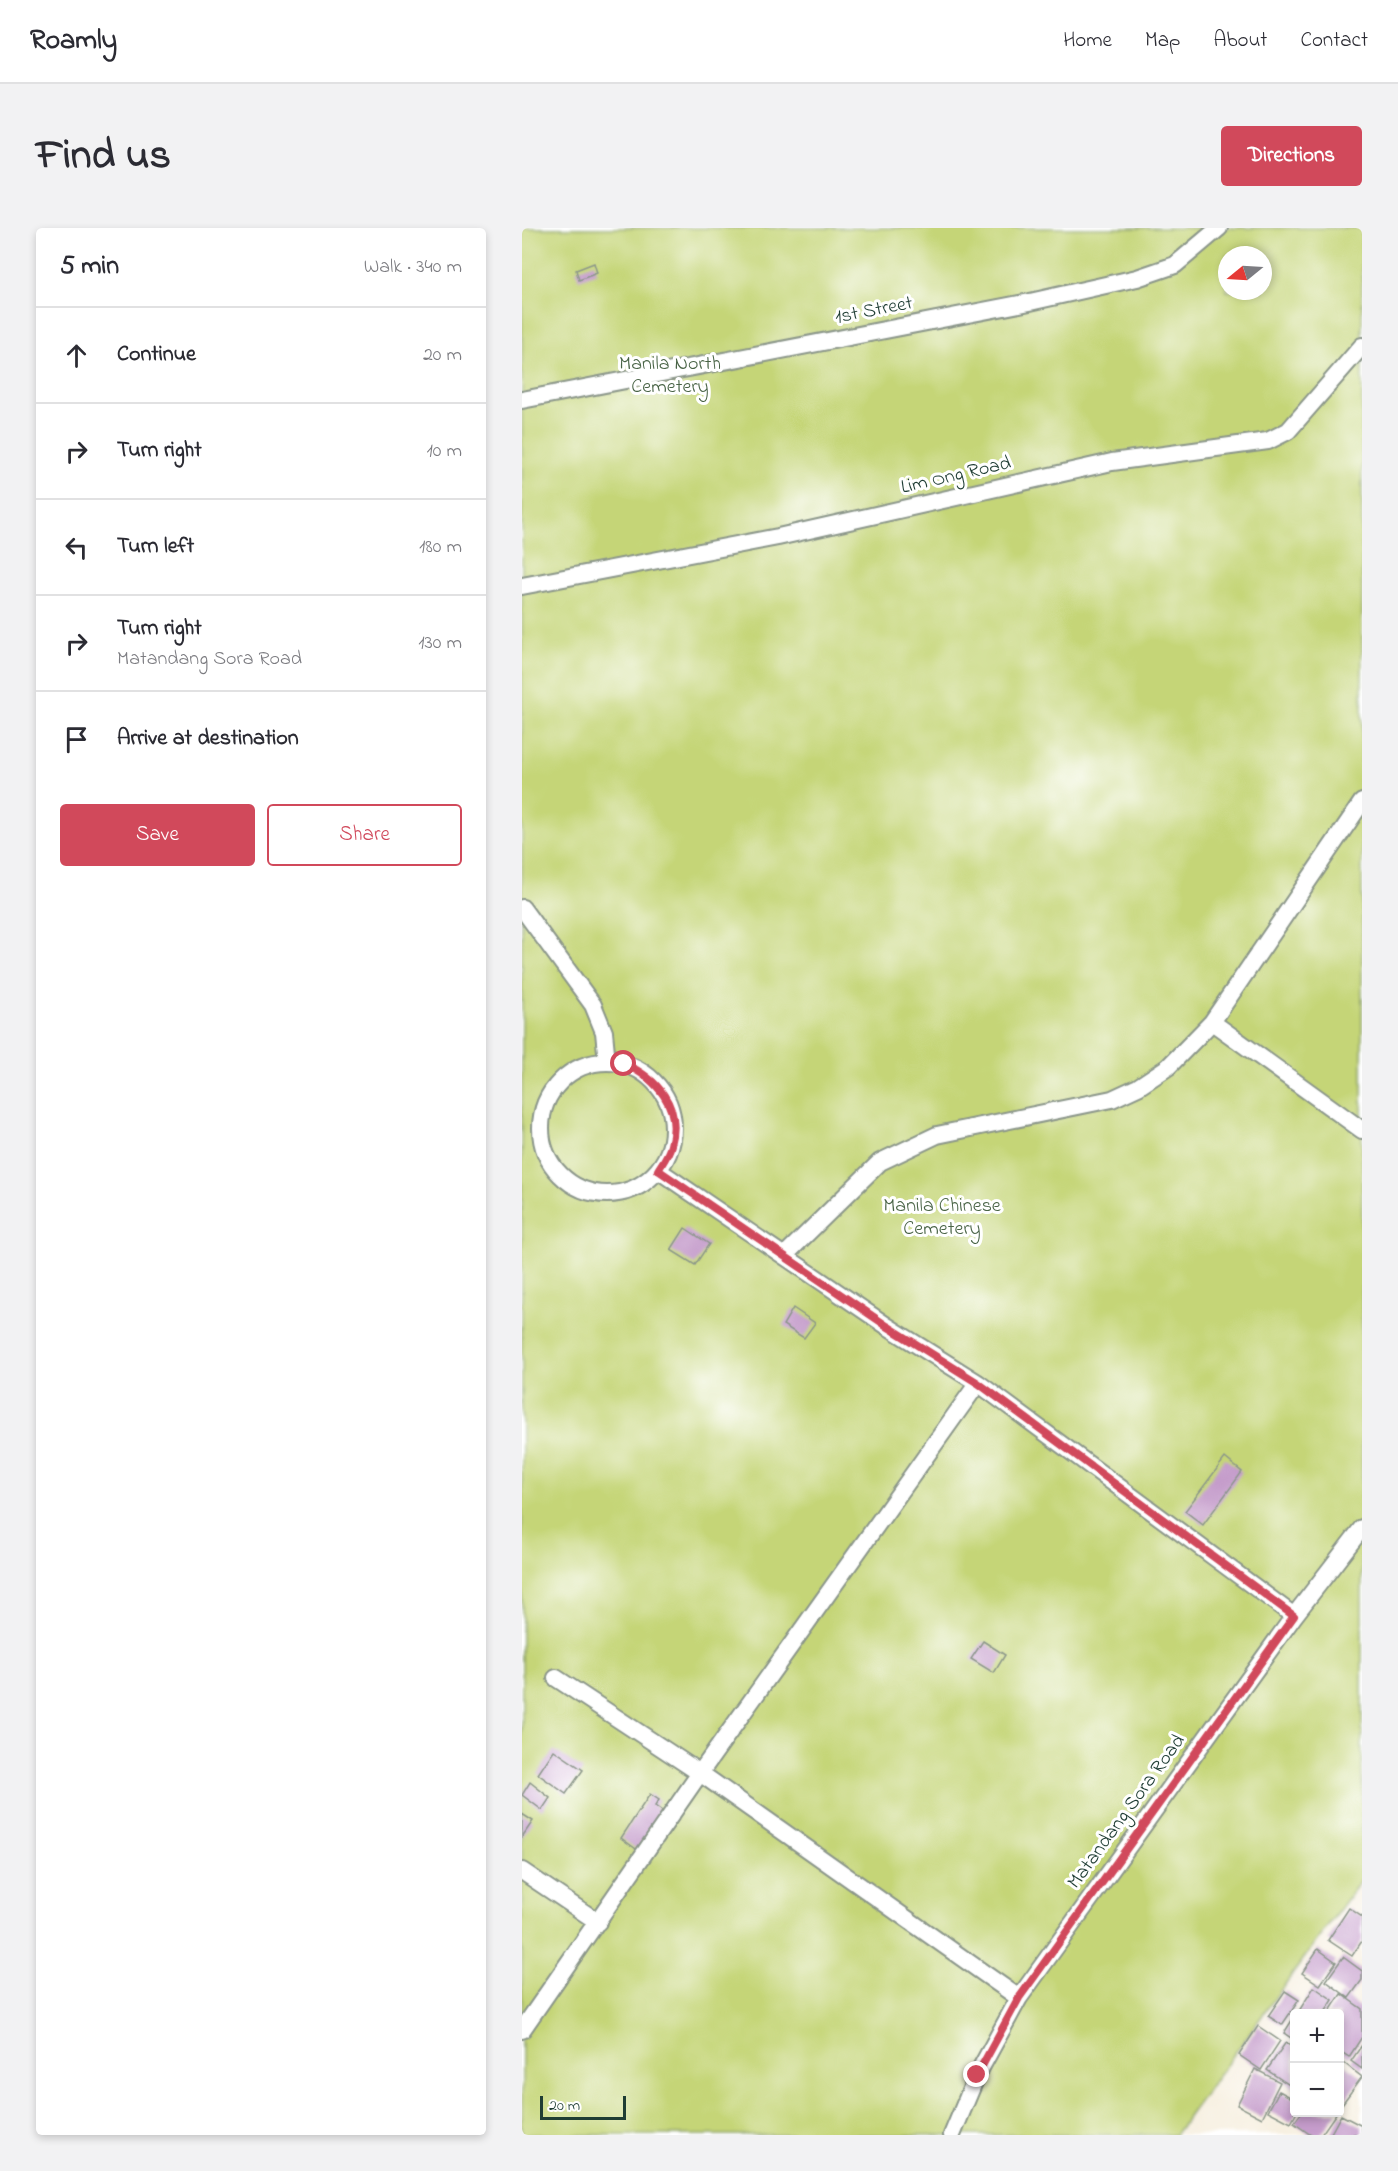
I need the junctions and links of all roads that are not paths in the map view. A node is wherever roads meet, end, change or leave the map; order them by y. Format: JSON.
{"nodes":[{"id":1,"x":1219,"y":228,"type":"edge"},
{"id":2,"x":1362,"y":346,"type":"edge"},
{"id":3,"x":522,"y":399,"type":"edge"},
{"id":4,"x":522,"y":586,"type":"edge"},
{"id":5,"x":1362,"y":802,"type":"edge"},
{"id":6,"x":522,"y":909,"type":"edge"},
{"id":7,"x":1212,"y":1022,"type":"junction"},
{"id":8,"x":607,"y":1062,"type":"junction"},
{"id":9,"x":1362,"y":1130,"type":"edge"},
{"id":10,"x":658,"y":1170,"type":"junction"},
{"id":11,"x":784,"y":1256,"type":"junction"},
{"id":12,"x":978,"y":1383,"type":"junction"},
{"id":13,"x":1362,"y":1528,"type":"edge"},
{"id":14,"x":1294,"y":1616,"type":"junction"},
{"id":15,"x":556,"y":1678,"type":"dead end"},
{"id":16,"x":700,"y":1773,"type":"junction"},
{"id":17,"x":522,"y":1871,"type":"edge"},
{"id":18,"x":598,"y":1922,"type":"junction"},
{"id":19,"x":1019,"y":1998,"type":"junction"},
{"id":20,"x":522,"y":2030,"type":"edge"},
{"id":21,"x":951,"y":2135,"type":"edge"}],
"edges":[{"from":1,"to":3,"type":"lane","name":"1st Street"},
{"from":2,"to":4,"type":"lane","name":"Lim Ong Road"},
{"from":5,"to":7,"type":"lane"},
{"from":6,"to":8,"type":"lane"},
{"from":7,"to":9,"type":"lane"},
{"from":7,"to":11,"type":"lane"},
{"from":8,"to":10,"type":"lane"},
{"from":8,"to":10,"type":"lane"},
{"from":10,"to":11,"type":"lane"},
{"from":11,"to":12,"type":"lane"},
{"from":12,"to":14,"type":"lane"},
{"from":12,"to":16,"type":"lane"},
{"from":13,"to":14,"type":"lane","name":"Matandang Sora Road"},
{"from":14,"to":19,"type":"lane","name":"Matandang Sora Road"},
{"from":15,"to":16,"type":"lane"},
{"from":16,"to":18,"type":"lane"},
{"from":16,"to":19,"type":"lane"},
{"from":17,"to":18,"type":"lane"},
{"from":18,"to":20,"type":"lane"},
{"from":19,"to":21,"type":"lane","name":"Matandang Sora Road"}]}
